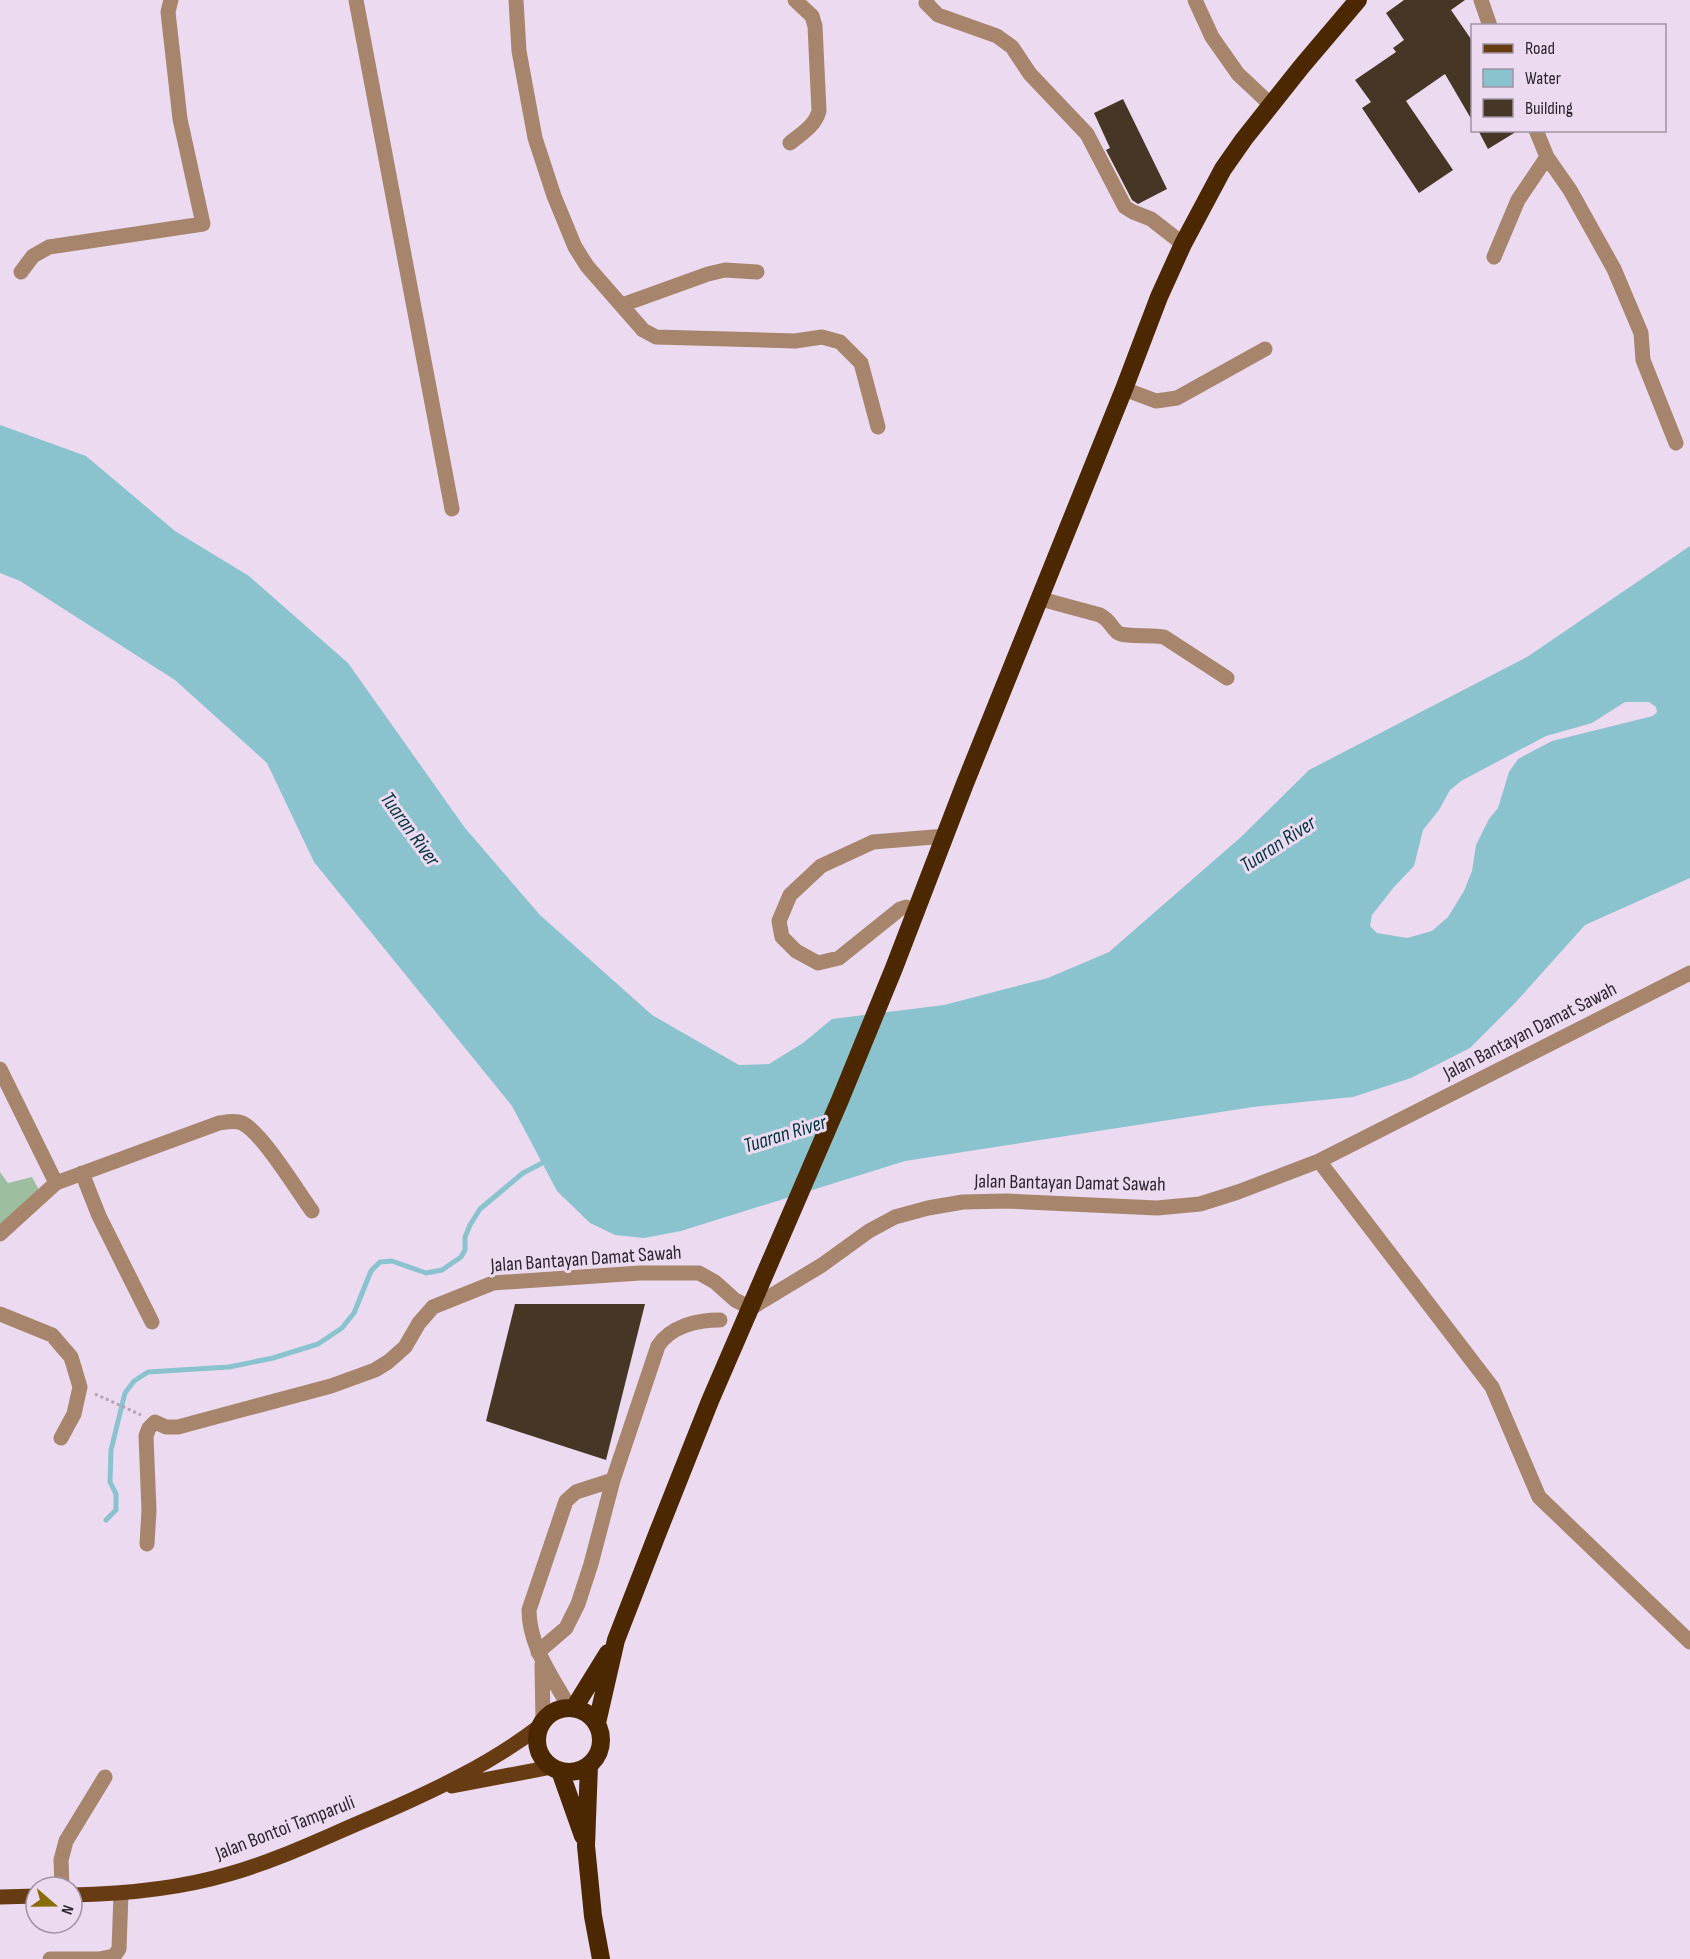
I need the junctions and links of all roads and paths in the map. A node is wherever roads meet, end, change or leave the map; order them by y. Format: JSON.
{"nodes":[{"id":1,"x":171,"y":0,"type":"edge"},
{"id":2,"x":356,"y":0,"type":"edge"},
{"id":3,"x":516,"y":0,"type":"edge"},
{"id":4,"x":795,"y":0,"type":"edge"},
{"id":5,"x":927,"y":0,"type":"edge"},
{"id":6,"x":1195,"y":0,"type":"edge"},
{"id":7,"x":1358,"y":0,"type":"edge"},
{"id":8,"x":1480,"y":0,"type":"edge"},
{"id":9,"x":1489,"y":24,"type":"edge"},
{"id":10,"x":1270,"y":104,"type":"junction"},
{"id":11,"x":1537,"y":132,"type":"edge"},
{"id":12,"x":790,"y":143,"type":"dead end"},
{"id":13,"x":1547,"y":157,"type":"junction"},
{"id":14,"x":1182,"y":243,"type":"junction"},
{"id":15,"x":1494,"y":257,"type":"dead end"},
{"id":16,"x":21,"y":272,"type":"dead end"},
{"id":17,"x":758,"y":272,"type":"dead end"},
{"id":18,"x":622,"y":305,"type":"junction"},
{"id":19,"x":1265,"y":349,"type":"dead end"},
{"id":20,"x":1124,"y":389,"type":"junction"},
{"id":21,"x":878,"y":427,"type":"dead end"},
{"id":22,"x":1676,"y":443,"type":"dead end"},
{"id":23,"x":452,"y":509,"type":"dead end"},
{"id":24,"x":1041,"y":598,"type":"junction"},
{"id":25,"x":1227,"y":678,"type":"dead end"},
{"id":26,"x":945,"y":836,"type":"junction"},
{"id":27,"x":916,"y":912,"type":"junction"},
{"id":28,"x":1690,"y":974,"type":"edge"},
{"id":29,"x":0,"y":1069,"type":"edge"},
{"id":30,"x":1319,"y":1161,"type":"junction"},
{"id":31,"x":82,"y":1173,"type":"junction"},
{"id":32,"x":56,"y":1183,"type":"junction"},
{"id":33,"x":312,"y":1211,"type":"dead end"},
{"id":34,"x":0,"y":1234,"type":"edge"},
{"id":35,"x":750,"y":1308,"type":"junction"},
{"id":36,"x":0,"y":1314,"type":"edge"},
{"id":37,"x":720,"y":1320,"type":"dead end"},
{"id":38,"x":152,"y":1322,"type":"dead end"},
{"id":39,"x":80,"y":1387,"type":"junction"},
{"id":40,"x":155,"y":1422,"type":"junction"},
{"id":41,"x":61,"y":1438,"type":"dead end"},
{"id":42,"x":613,"y":1480,"type":"junction"},
{"id":43,"x":147,"y":1544,"type":"dead end"},
{"id":44,"x":616,"y":1640,"type":"junction"},
{"id":45,"x":1690,"y":1641,"type":"edge"},
{"id":46,"x":540,"y":1657,"type":"junction"},
{"id":47,"x":571,"y":1708,"type":"junction"},
{"id":48,"x":597,"y":1723,"type":"junction"},
{"id":49,"x":542,"y":1724,"type":"junction"},
{"id":50,"x":589,"y":1765,"type":"junction"},
{"id":51,"x":556,"y":1769,"type":"junction"},
{"id":52,"x":105,"y":1777,"type":"dead end"},
{"id":53,"x":437,"y":1789,"type":"junction"},
{"id":54,"x":586,"y":1846,"type":"junction"},
{"id":55,"x":62,"y":1875,"type":"edge"},
{"id":56,"x":121,"y":1894,"type":"junction"},
{"id":57,"x":84,"y":1895,"type":"edge"},
{"id":58,"x":24,"y":1896,"type":"edge"},
{"id":59,"x":0,"y":1897,"type":"edge"},
{"id":60,"x":50,"y":1959,"type":"edge"},
{"id":61,"x":601,"y":1959,"type":"edge"}],
"edges":[{"from":1,"to":16,"type":"street"},
{"from":2,"to":23,"type":"street"},
{"from":3,"to":18,"type":"street"},
{"from":4,"to":12,"type":"street"},
{"from":5,"to":14,"type":"street"},
{"from":6,"to":10,"type":"street"},
{"from":7,"to":10,"type":"highway"},
{"from":8,"to":9,"type":"street"},
{"from":10,"to":14,"type":"highway"},
{"from":11,"to":13,"type":"street"},
{"from":13,"to":15,"type":"street"},
{"from":13,"to":22,"type":"street"},
{"from":14,"to":20,"type":"highway"},
{"from":17,"to":18,"type":"street"},
{"from":18,"to":21,"type":"street"},
{"from":19,"to":20,"type":"street"},
{"from":20,"to":24,"type":"highway"},
{"from":24,"to":25,"type":"street"},
{"from":24,"to":26,"type":"highway"},
{"from":26,"to":27,"type":"highway"},
{"from":26,"to":27,"type":"street"},
{"from":27,"to":35,"type":"highway"},
{"from":28,"to":30,"type":"street","name":"Jalan Bantayan Damat Sawah"},
{"from":29,"to":32,"type":"street"},
{"from":30,"to":35,"type":"street","name":"Jalan Bantayan Damat Sawah"},
{"from":30,"to":45,"type":"street"},
{"from":31,"to":32,"type":"street"},
{"from":31,"to":33,"type":"street"},
{"from":31,"to":38,"type":"street"},
{"from":32,"to":34,"type":"street"},
{"from":35,"to":40,"type":"street","name":"Jalan Bantayan Damat Sawah"},
{"from":35,"to":44,"type":"highway"},
{"from":36,"to":39,"type":"street"},
{"from":37,"to":42,"type":"street"},
{"from":39,"to":40,"type":"path"},
{"from":39,"to":41,"type":"street"},
{"from":40,"to":43,"type":"street"},
{"from":42,"to":46,"type":"street"},
{"from":42,"to":46,"type":"street"},
{"from":44,"to":47,"type":"highway"},
{"from":44,"to":48,"type":"highway"},
{"from":46,"to":47,"type":"street"},
{"from":46,"to":49,"type":"street"},
{"from":47,"to":48,"type":"highway"},
{"from":47,"to":49,"type":"highway"},
{"from":48,"to":50,"type":"highway"},
{"from":49,"to":51,"type":"highway"},
{"from":49,"to":53,"type":"main road","name":"Jalan Bontoi Tamparuli"},
{"from":50,"to":51,"type":"highway"},
{"from":50,"to":54,"type":"highway"},
{"from":51,"to":53,"type":"main road","name":"Jalan Bontoi Tamparuli"},
{"from":51,"to":54,"type":"highway"},
{"from":52,"to":55,"type":"street"},
{"from":53,"to":56,"type":"main road","name":"Jalan Bontoi Tamparuli"},
{"from":54,"to":61,"type":"highway"},
{"from":56,"to":57,"type":"main road","name":"Jalan Bontoi Tamparuli"},
{"from":56,"to":60,"type":"street"},
{"from":58,"to":59,"type":"main road"}]}
